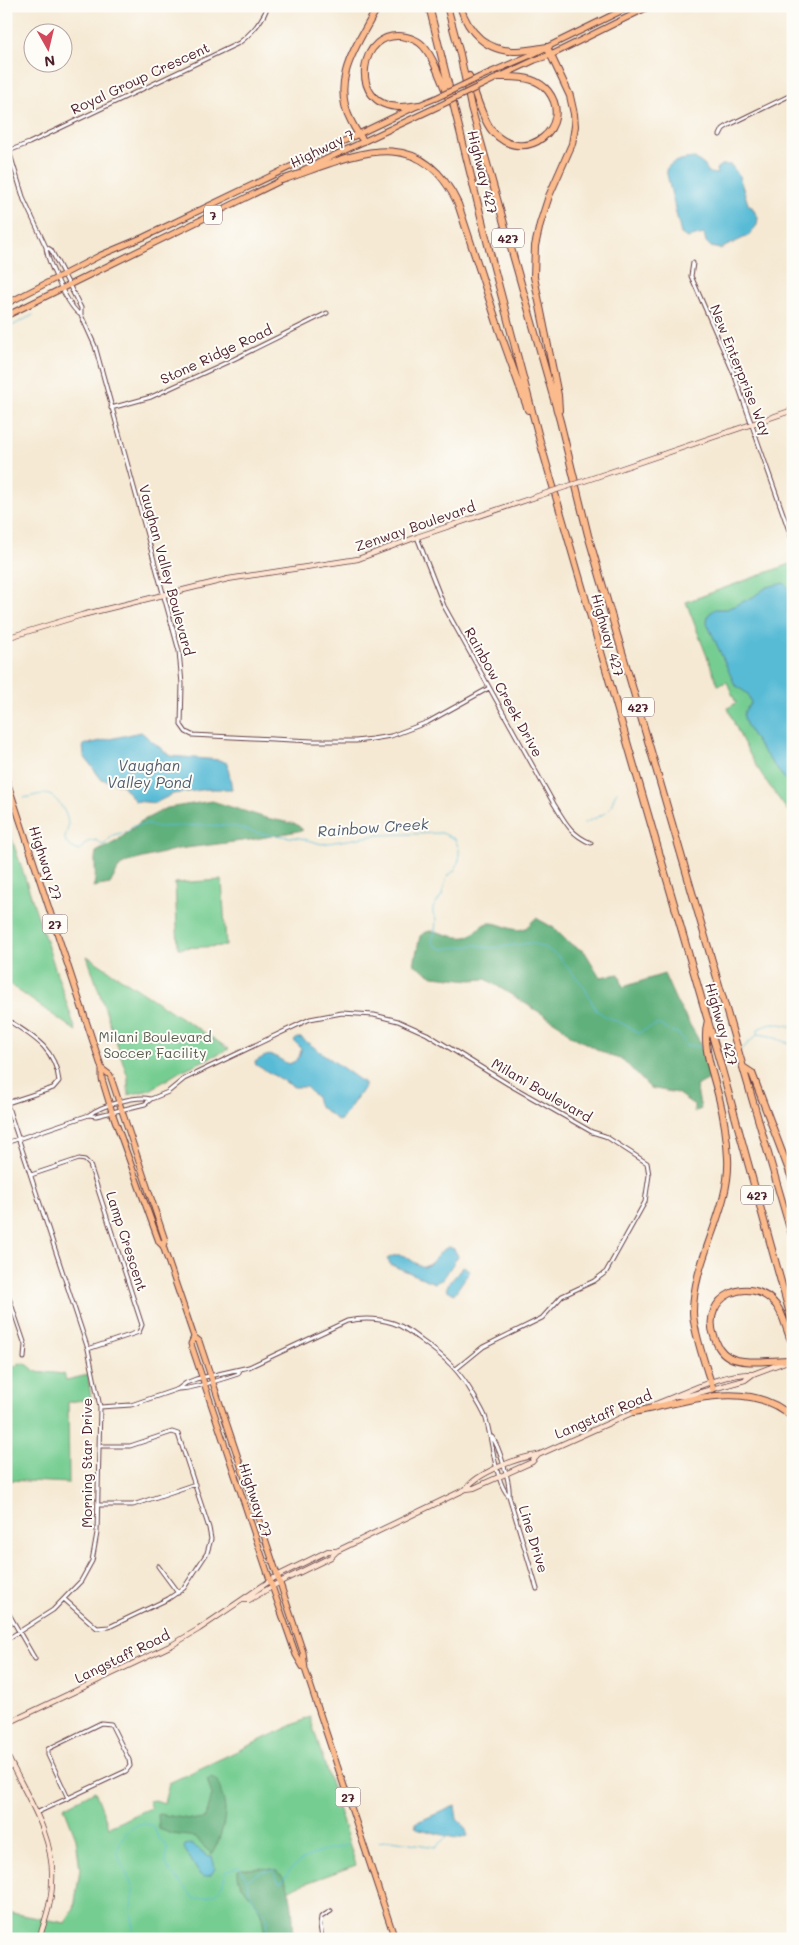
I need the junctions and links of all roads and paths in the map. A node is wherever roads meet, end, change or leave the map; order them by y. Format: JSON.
{"nodes":[{"id":1,"x":268,"y":6,"type":"edge"},
{"id":2,"x":378,"y":6,"type":"edge"},
{"id":3,"x":429,"y":6,"type":"edge"},
{"id":4,"x":447,"y":6,"type":"edge"},
{"id":5,"x":460,"y":6,"type":"edge"},
{"id":6,"x":631,"y":6,"type":"edge"},
{"id":7,"x":650,"y":6,"type":"edge"},
{"id":8,"x":547,"y":47,"type":"junction"},
{"id":9,"x":460,"y":54,"type":"junction"},
{"id":10,"x":551,"y":55,"type":"junction"},
{"id":11,"x":498,"y":77,"type":"junction"},
{"id":12,"x":793,"y":94,"type":"edge"},
{"id":13,"x":419,"y":105,"type":"junction"},
{"id":14,"x":456,"y":116,"type":"junction"},
{"id":15,"x":357,"y":134,"type":"junction"},
{"id":16,"x":720,"y":135,"type":"dead end"},
{"id":17,"x":364,"y":141,"type":"junction"},
{"id":18,"x":8,"y":152,"type":"edge"},
{"id":19,"x":282,"y":180,"type":"junction"},
{"id":20,"x":46,"y":247,"type":"junction"},
{"id":21,"x":693,"y":263,"type":"dead end"},
{"id":22,"x":64,"y":274,"type":"junction"},
{"id":23,"x":57,"y":278,"type":"junction"},
{"id":24,"x":69,"y":286,"type":"junction"},
{"id":25,"x":62,"y":289,"type":"junction"},
{"id":26,"x":6,"y":304,"type":"edge"},
{"id":27,"x":327,"y":313,"type":"dead end"},
{"id":28,"x":81,"y":315,"type":"junction"},
{"id":29,"x":6,"y":316,"type":"edge"},
{"id":30,"x":111,"y":408,"type":"junction"},
{"id":31,"x":793,"y":410,"type":"edge"},
{"id":32,"x":560,"y":421,"type":"junction"},
{"id":33,"x":752,"y":424,"type":"junction"},
{"id":34,"x":541,"y":445,"type":"junction"},
{"id":35,"x":417,"y":537,"type":"junction"},
{"id":36,"x":793,"y":542,"type":"edge"},
{"id":37,"x":164,"y":594,"type":"junction"},
{"id":38,"x":6,"y":638,"type":"edge"},
{"id":39,"x":489,"y":688,"type":"junction"},
{"id":40,"x":6,"y":778,"type":"edge"},
{"id":41,"x":591,"y":843,"type":"dead end"},
{"id":42,"x":6,"y":1019,"type":"edge"},
{"id":43,"x":708,"y":1020,"type":"junction"},
{"id":44,"x":743,"y":1067,"type":"junction"},
{"id":45,"x":102,"y":1069,"type":"junction"},
{"id":46,"x":151,"y":1099,"type":"junction"},
{"id":47,"x":7,"y":1102,"type":"edge"},
{"id":48,"x":118,"y":1103,"type":"junction"},
{"id":49,"x":110,"y":1106,"type":"junction"},
{"id":50,"x":121,"y":1110,"type":"junction"},
{"id":51,"x":112,"y":1112,"type":"junction"},
{"id":52,"x":89,"y":1115,"type":"junction"},
{"id":53,"x":19,"y":1139,"type":"junction"},
{"id":54,"x":6,"y":1143,"type":"edge"},
{"id":55,"x":31,"y":1175,"type":"junction"},
{"id":56,"x":793,"y":1181,"type":"edge"},
{"id":57,"x":793,"y":1239,"type":"edge"},
{"id":58,"x":163,"y":1246,"type":"junction"},
{"id":59,"x":6,"y":1289,"type":"edge"},
{"id":60,"x":8,"y":1301,"type":"edge"},
{"id":61,"x":793,"y":1325,"type":"edge"},
{"id":62,"x":194,"y":1337,"type":"junction"},
{"id":63,"x":793,"y":1344,"type":"edge"},
{"id":64,"x":88,"y":1349,"type":"junction"},
{"id":65,"x":24,"y":1358,"type":"dead end"},
{"id":66,"x":791,"y":1359,"type":"edge"},
{"id":67,"x":456,"y":1369,"type":"junction"},
{"id":68,"x":211,"y":1379,"type":"junction"},
{"id":69,"x":204,"y":1381,"type":"junction"},
{"id":70,"x":712,"y":1386,"type":"junction"},
{"id":71,"x":100,"y":1408,"type":"junction"},
{"id":72,"x":634,"y":1412,"type":"junction"},
{"id":73,"x":793,"y":1418,"type":"edge"},
{"id":74,"x":491,"y":1436,"type":"junction"},
{"id":75,"x":100,"y":1446,"type":"junction"},
{"id":76,"x":538,"y":1454,"type":"junction"},
{"id":77,"x":503,"y":1466,"type":"junction"},
{"id":78,"x":497,"y":1469,"type":"junction"},
{"id":79,"x":505,"y":1474,"type":"junction"},
{"id":80,"x":500,"y":1476,"type":"junction"},
{"id":81,"x":195,"y":1484,"type":"junction"},
{"id":82,"x":466,"y":1488,"type":"junction"},
{"id":83,"x":509,"y":1496,"type":"junction"},
{"id":84,"x":98,"y":1505,"type":"junction"},
{"id":85,"x":337,"y":1550,"type":"junction"},
{"id":86,"x":158,"y":1566,"type":"dead end"},
{"id":87,"x":277,"y":1576,"type":"junction"},
{"id":88,"x":270,"y":1580,"type":"junction"},
{"id":89,"x":280,"y":1582,"type":"junction"},
{"id":90,"x":272,"y":1586,"type":"junction"},
{"id":91,"x":537,"y":1589,"type":"dead end"},
{"id":92,"x":178,"y":1593,"type":"junction"},
{"id":93,"x":64,"y":1599,"type":"junction"},
{"id":94,"x":243,"y":1600,"type":"junction"},
{"id":95,"x":6,"y":1609,"type":"edge"},
{"id":96,"x":20,"y":1632,"type":"junction"},
{"id":97,"x":6,"y":1640,"type":"edge"},
{"id":98,"x":35,"y":1659,"type":"dead end"},
{"id":99,"x":305,"y":1670,"type":"junction"},
{"id":100,"x":6,"y":1724,"type":"edge"},
{"id":101,"x":6,"y":1753,"type":"edge"},
{"id":102,"x":12,"y":1766,"type":"junction"},
{"id":103,"x":6,"y":1769,"type":"edge"},
{"id":104,"x":68,"y":1798,"type":"junction"},
{"id":105,"x":36,"y":1813,"type":"junction"},
{"id":106,"x":331,"y":1911,"type":"dead end"},
{"id":107,"x":394,"y":1937,"type":"edge"},
{"id":108,"x":39,"y":1939,"type":"edge"},
{"id":109,"x":322,"y":1939,"type":"edge"},
{"id":110,"x":384,"y":1939,"type":"edge"}],
"edges":[{"from":1,"to":18,"type":"street","name":"Royal Group Crescent"},
{"from":2,"to":15,"type":"highway"},
{"from":3,"to":14,"type":"highway","name":"Highway 427","number":"427"},
{"from":4,"to":9,"type":"highway","name":"Highway 427","number":"427"},
{"from":5,"to":8,"type":"highway"},
{"from":6,"to":8,"type":"main road","name":"Highway 7","number":"7"},
{"from":7,"to":10,"type":"main road","name":"Highway 7","number":"7"},
{"from":8,"to":10,"type":"highway"},
{"from":8,"to":13,"type":"main road","name":"Highway 7","number":"7","bridge":true},
{"from":9,"to":11,"type":"highway"},
{"from":9,"to":32,"type":"highway","name":"Highway 427","number":"427"},
{"from":10,"to":11,"type":"main road","name":"Highway 7","number":"7"},
{"from":10,"to":32,"type":"highway"},
{"from":11,"to":17,"type":"main road","name":"Highway 7","number":"7","bridge":true},
{"from":12,"to":16,"type":"street"},
{"from":13,"to":14,"type":"highway"},
{"from":13,"to":15,"type":"main road","name":"Highway 7","number":"7"},
{"from":14,"to":34,"type":"highway","name":"Highway 427","number":"427"},
{"from":15,"to":17,"type":"highway"},
{"from":15,"to":22,"type":"main road","name":"Highway 7","number":"7"},
{"from":17,"to":19,"type":"main road","name":"Highway 7","number":"7"},
{"from":18,"to":20,"type":"street"},
{"from":19,"to":24,"type":"main road","name":"Highway 7","number":"7"},
{"from":19,"to":34,"type":"highway"},
{"from":20,"to":22,"type":"street","name":"Vaughan Valley Boulevard"},
{"from":20,"to":23,"type":"street","name":"Vaughan Valley Boulevard"},
{"from":21,"to":33,"type":"street","name":"New Enterprise Way"},
{"from":22,"to":23,"type":"main road","name":"Highway 7","number":"7"},
{"from":22,"to":24,"type":"street","name":"Vaughan Valley Boulevard"},
{"from":23,"to":25,"type":"street","name":"Vaughan Valley Boulevard"},
{"from":23,"to":26,"type":"main road","name":"Highway 7","number":"7"},
{"from":24,"to":25,"type":"main road","name":"Highway 7","number":"7"},
{"from":24,"to":28,"type":"street","name":"Vaughan Valley Boulevard"},
{"from":25,"to":28,"type":"street","name":"Vaughan Valley Boulevard"},
{"from":25,"to":29,"type":"main road","name":"Highway 7","number":"7"},
{"from":27,"to":30,"type":"street","name":"Stone Ridge Road"},
{"from":28,"to":30,"type":"street","name":"Vaughan Valley Boulevard"},
{"from":30,"to":37,"type":"street","name":"Vaughan Valley Boulevard"},
{"from":31,"to":33,"type":"street","name":"Zenway Boulevard"},
{"from":32,"to":44,"type":"highway","name":"Highway 427","number":"427"},
{"from":33,"to":35,"type":"street","name":"Zenway Boulevard","bridge":true},
{"from":33,"to":36,"type":"street","name":"New Enterprise Way"},
{"from":34,"to":43,"type":"highway","name":"Highway 427","number":"427"},
{"from":35,"to":37,"type":"street","name":"Zenway Boulevard"},
{"from":35,"to":39,"type":"street","name":"Rainbow Creek Drive"},
{"from":37,"to":38,"type":"street","name":"Zenway Boulevard"},
{"from":37,"to":39,"type":"street","name":"Vaughan Valley Boulevard"},
{"from":39,"to":41,"type":"street","name":"Rainbow Creek Drive"},
{"from":40,"to":45,"type":"main road","name":"Highway 27","number":"27"},
{"from":42,"to":47,"type":"street"},
{"from":43,"to":61,"type":"highway","name":"Highway 427","number":"427"},
{"from":43,"to":70,"type":"highway"},
{"from":44,"to":56,"type":"highway"},
{"from":44,"to":57,"type":"highway","name":"Highway 427","number":"427"},
{"from":45,"to":48,"type":"main road","name":"Highway 27","number":"27"},
{"from":45,"to":49,"type":"main road","name":"Highway 27","number":"27"},
{"from":46,"to":48,"type":"street","name":"Milani Boulevard"},
{"from":46,"to":50,"type":"street","name":"Milani Boulevard"},
{"from":46,"to":67,"type":"street","name":"Milani Boulevard"},
{"from":47,"to":53,"type":"street","name":"Morning Star Drive"},
{"from":48,"to":49,"type":"street","name":"Milani Boulevard"},
{"from":48,"to":50,"type":"main road","name":"Highway 27","number":"27"},
{"from":49,"to":51,"type":"main road","name":"Highway 27","number":"27"},
{"from":49,"to":52,"type":"street","name":"Milani Boulevard"},
{"from":50,"to":51,"type":"street","name":"Milani Boulevard"},
{"from":50,"to":58,"type":"main road","name":"Highway 27","number":"27"},
{"from":51,"to":52,"type":"street","name":"Milani Boulevard"},
{"from":51,"to":58,"type":"main road","name":"Highway 27","number":"27"},
{"from":52,"to":53,"type":"street"},
{"from":53,"to":54,"type":"street"},
{"from":53,"to":55,"type":"street","name":"Morning Star Drive"},
{"from":55,"to":64,"type":"street","name":"Morning Star Drive"},
{"from":55,"to":64,"type":"street","name":"Lamp Crescent"},
{"from":58,"to":62,"type":"main road","name":"Highway 27","number":"27"},
{"from":59,"to":60,"type":"street"},
{"from":60,"to":65,"type":"street"},
{"from":62,"to":68,"type":"main road","name":"Highway 27","number":"27"},
{"from":62,"to":69,"type":"main road","name":"Highway 27","number":"27"},
{"from":63,"to":66,"type":"highway"},
{"from":64,"to":71,"type":"street","name":"Morning Star Drive"},
{"from":66,"to":70,"type":"street","name":"Langstaff Road"},
{"from":67,"to":68,"type":"street"},
{"from":67,"to":74,"type":"street"},
{"from":68,"to":69,"type":"street"},
{"from":68,"to":87,"type":"main road","name":"Highway 27","number":"27"},
{"from":69,"to":71,"type":"street"},
{"from":69,"to":88,"type":"main road","name":"Highway 27","number":"27"},
{"from":70,"to":72,"type":"street","name":"Langstaff Road"},
{"from":71,"to":75,"type":"street","name":"Morning Star Drive"},
{"from":72,"to":73,"type":"highway"},
{"from":72,"to":76,"type":"street","name":"Langstaff Road"},
{"from":74,"to":77,"type":"street","name":"Line Drive"},
{"from":74,"to":78,"type":"street","name":"Line Drive"},
{"from":75,"to":81,"type":"street"},
{"from":75,"to":84,"type":"street","name":"Morning Star Drive"},
{"from":76,"to":77,"type":"street","name":"Langstaff Road"},
{"from":76,"to":79,"type":"street","name":"Langstaff Road"},
{"from":77,"to":78,"type":"street","name":"Langstaff Road"},
{"from":77,"to":79,"type":"street","name":"Line Drive"},
{"from":78,"to":80,"type":"street","name":"Line Drive"},
{"from":78,"to":82,"type":"street","name":"Langstaff Road"},
{"from":79,"to":80,"type":"street","name":"Langstaff Road"},
{"from":79,"to":83,"type":"street","name":"Line Drive"},
{"from":80,"to":82,"type":"street","name":"Langstaff Road"},
{"from":80,"to":83,"type":"street","name":"Line Drive"},
{"from":81,"to":84,"type":"street"},
{"from":81,"to":92,"type":"street"},
{"from":82,"to":85,"type":"street","name":"Langstaff Road"},
{"from":83,"to":91,"type":"street","name":"Line Drive"},
{"from":84,"to":93,"type":"street","name":"Morning Star Drive"},
{"from":85,"to":87,"type":"street","name":"Langstaff Road"},
{"from":85,"to":89,"type":"street","name":"Langstaff Road"},
{"from":86,"to":92,"type":"street"},
{"from":87,"to":88,"type":"street","name":"Langstaff Road"},
{"from":87,"to":89,"type":"main road","name":"Highway 27","number":"27"},
{"from":88,"to":90,"type":"main road","name":"Highway 27","number":"27"},
{"from":88,"to":94,"type":"street","name":"Langstaff Road"},
{"from":89,"to":90,"type":"street","name":"Langstaff Road"},
{"from":89,"to":99,"type":"main road","name":"Highway 27","number":"27"},
{"from":90,"to":94,"type":"street","name":"Langstaff Road"},
{"from":90,"to":99,"type":"main road","name":"Highway 27","number":"27"},
{"from":92,"to":93,"type":"street"},
{"from":93,"to":96,"type":"street","name":"Morning Star Drive"},
{"from":94,"to":100,"type":"street","name":"Langstaff Road"},
{"from":95,"to":96,"type":"street"},
{"from":96,"to":97,"type":"street","name":"Morning Star Drive"},
{"from":96,"to":98,"type":"street"},
{"from":99,"to":107,"type":"main road","name":"Highway 27","number":"27"},
{"from":101,"to":102,"type":"street"},
{"from":102,"to":103,"type":"street"},
{"from":102,"to":105,"type":"street"},
{"from":104,"to":104,"type":"street"},
{"from":104,"to":105,"type":"street"},
{"from":105,"to":108,"type":"street"},
{"from":106,"to":109,"type":"street"},
{"from":107,"to":110,"type":"street"}]}
